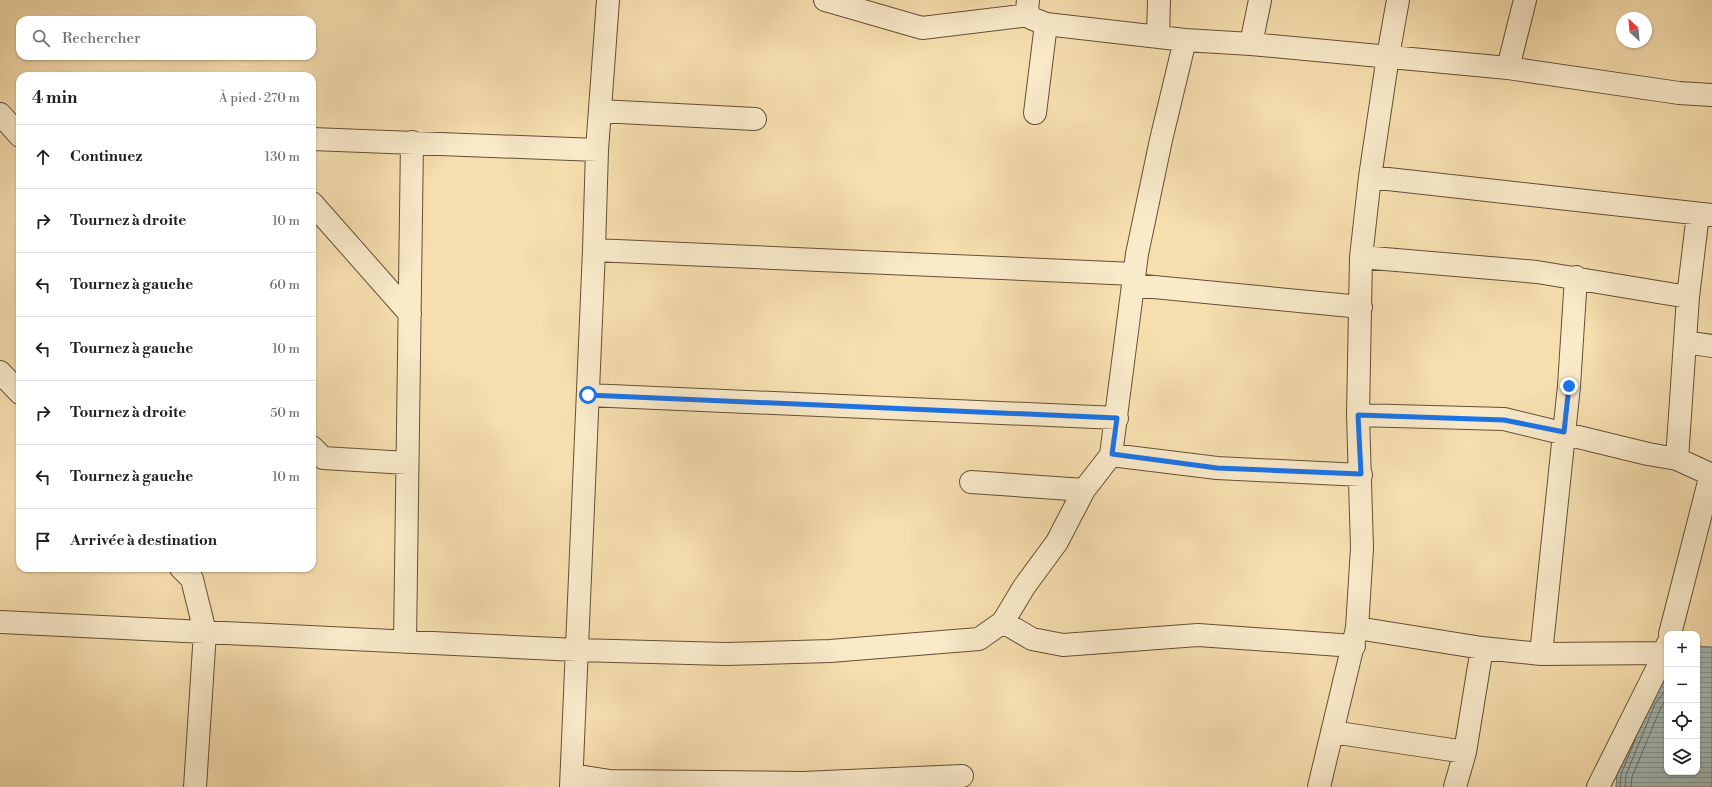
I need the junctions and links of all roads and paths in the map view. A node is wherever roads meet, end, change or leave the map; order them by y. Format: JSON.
{"nodes":[{"id":1,"x":608,"y":0,"type":"edge"},
{"id":2,"x":825,"y":0,"type":"edge"},
{"id":3,"x":1159,"y":0,"type":"edge"},
{"id":4,"x":1260,"y":0,"type":"edge"},
{"id":5,"x":1398,"y":0,"type":"edge"},
{"id":6,"x":1525,"y":0,"type":"edge"},
{"id":7,"x":1035,"y":13,"type":"edge"},
{"id":8,"x":1158,"y":36,"type":"junction"},
{"id":9,"x":1185,"y":40,"type":"junction"},
{"id":10,"x":1251,"y":44,"type":"junction"},
{"id":11,"x":1388,"y":56,"type":"junction"},
{"id":12,"x":1508,"y":68,"type":"junction"},
{"id":13,"x":1712,"y":95,"type":"edge"},
{"id":14,"x":600,"y":111,"type":"junction"},
{"id":15,"x":1035,"y":113,"type":"dead end"},
{"id":16,"x":755,"y":119,"type":"dead end"},
{"id":17,"x":316,"y":139,"type":"edge"},
{"id":18,"x":412,"y":142,"type":"junction"},
{"id":19,"x":597,"y":150,"type":"junction"},
{"id":20,"x":1370,"y":177,"type":"junction"},
{"id":21,"x":316,"y":208,"type":"edge"},
{"id":22,"x":1705,"y":214,"type":"edge"},
{"id":23,"x":594,"y":250,"type":"junction"},
{"id":24,"x":1361,"y":257,"type":"junction"},
{"id":25,"x":1576,"y":277,"type":"junction"},
{"id":26,"x":1134,"y":279,"type":"junction"},
{"id":27,"x":1688,"y":297,"type":"junction"},
{"id":28,"x":1361,"y":307,"type":"junction"},
{"id":29,"x":410,"y":314,"type":"junction"},
{"id":30,"x":1685,"y":342,"type":"junction"},
{"id":31,"x":1712,"y":346,"type":"edge"},
{"id":32,"x":0,"y":372,"type":"edge"},
{"id":33,"x":16,"y":389,"type":"edge"},
{"id":34,"x":588,"y":395,"type":"junction"},
{"id":35,"x":1358,"y":415,"type":"junction"},
{"id":36,"x":1117,"y":418,"type":"junction"},
{"id":37,"x":1564,"y":432,"type":"junction"},
{"id":38,"x":316,"y":451,"type":"edge"},
{"id":39,"x":1112,"y":454,"type":"junction"},
{"id":40,"x":1677,"y":459,"type":"junction"},
{"id":41,"x":408,"y":463,"type":"junction"},
{"id":42,"x":1361,"y":474,"type":"junction"},
{"id":43,"x":1712,"y":474,"type":"edge"},
{"id":44,"x":972,"y":482,"type":"dead end"},
{"id":45,"x":1084,"y":490,"type":"junction"},
{"id":46,"x":185,"y":572,"type":"edge"},
{"id":47,"x":0,"y":622,"type":"edge"},
{"id":48,"x":1003,"y":622,"type":"junction"},
{"id":49,"x":1670,"y":631,"type":"edge"},
{"id":50,"x":205,"y":632,"type":"junction"},
{"id":51,"x":1356,"y":637,"type":"junction"},
{"id":52,"x":405,"y":642,"type":"junction"},
{"id":53,"x":1664,"y":644,"type":"edge"},
{"id":54,"x":1482,"y":648,"type":"junction"},
{"id":55,"x":577,"y":650,"type":"junction"},
{"id":56,"x":1664,"y":650,"type":"edge"},
{"id":57,"x":1541,"y":654,"type":"junction"},
{"id":58,"x":1332,"y":732,"type":"junction"},
{"id":59,"x":1464,"y":752,"type":"junction"},
{"id":60,"x":962,"y":776,"type":"dead end"},
{"id":61,"x":572,"y":781,"type":"edge"},
{"id":62,"x":196,"y":787,"type":"edge"},
{"id":63,"x":1319,"y":787,"type":"edge"},
{"id":64,"x":1455,"y":787,"type":"edge"},
{"id":65,"x":1598,"y":787,"type":"edge"}],
"edges":[{"from":1,"to":14,"type":"street"},
{"from":2,"to":7,"type":"street"},
{"from":3,"to":8,"type":"street"},
{"from":4,"to":10,"type":"street"},
{"from":5,"to":11,"type":"street"},
{"from":6,"to":12,"type":"street"},
{"from":7,"to":8,"type":"street"},
{"from":7,"to":15,"type":"street"},
{"from":8,"to":9,"type":"street"},
{"from":9,"to":10,"type":"street"},
{"from":9,"to":26,"type":"street"},
{"from":10,"to":11,"type":"street"},
{"from":11,"to":12,"type":"street"},
{"from":11,"to":20,"type":"street"},
{"from":12,"to":13,"type":"street"},
{"from":14,"to":16,"type":"street"},
{"from":14,"to":19,"type":"street"},
{"from":17,"to":18,"type":"street"},
{"from":18,"to":19,"type":"street"},
{"from":18,"to":29,"type":"street"},
{"from":19,"to":23,"type":"street"},
{"from":20,"to":22,"type":"street"},
{"from":20,"to":24,"type":"street"},
{"from":21,"to":29,"type":"street"},
{"from":22,"to":27,"type":"street"},
{"from":23,"to":26,"type":"street"},
{"from":23,"to":34,"type":"street"},
{"from":24,"to":25,"type":"street"},
{"from":24,"to":28,"type":"street"},
{"from":25,"to":27,"type":"street"},
{"from":25,"to":37,"type":"street"},
{"from":26,"to":28,"type":"street"},
{"from":26,"to":36,"type":"street"},
{"from":27,"to":30,"type":"street"},
{"from":28,"to":35,"type":"street"},
{"from":29,"to":41,"type":"street"},
{"from":30,"to":31,"type":"street"},
{"from":30,"to":40,"type":"street"},
{"from":32,"to":33,"type":"street"},
{"from":34,"to":36,"type":"street"},
{"from":34,"to":55,"type":"street"},
{"from":35,"to":37,"type":"street"},
{"from":35,"to":42,"type":"street"},
{"from":36,"to":39,"type":"street"},
{"from":37,"to":40,"type":"street"},
{"from":37,"to":57,"type":"street"},
{"from":38,"to":41,"type":"street"},
{"from":39,"to":42,"type":"street"},
{"from":39,"to":45,"type":"street"},
{"from":40,"to":43,"type":"street"},
{"from":41,"to":52,"type":"street"},
{"from":42,"to":51,"type":"street"},
{"from":43,"to":49,"type":"street"},
{"from":44,"to":45,"type":"street"},
{"from":45,"to":48,"type":"street"},
{"from":46,"to":50,"type":"street"},
{"from":47,"to":50,"type":"street"},
{"from":48,"to":51,"type":"street"},
{"from":48,"to":55,"type":"street"},
{"from":50,"to":52,"type":"street"},
{"from":50,"to":62,"type":"street"},
{"from":51,"to":54,"type":"street"},
{"from":51,"to":58,"type":"street"},
{"from":52,"to":55,"type":"street"},
{"from":53,"to":57,"type":"street"},
{"from":54,"to":57,"type":"street"},
{"from":54,"to":59,"type":"street"},
{"from":55,"to":61,"type":"street"},
{"from":56,"to":65,"type":"street"},
{"from":58,"to":59,"type":"street"},
{"from":58,"to":63,"type":"street"},
{"from":59,"to":64,"type":"street"},
{"from":60,"to":61,"type":"street"}]}
